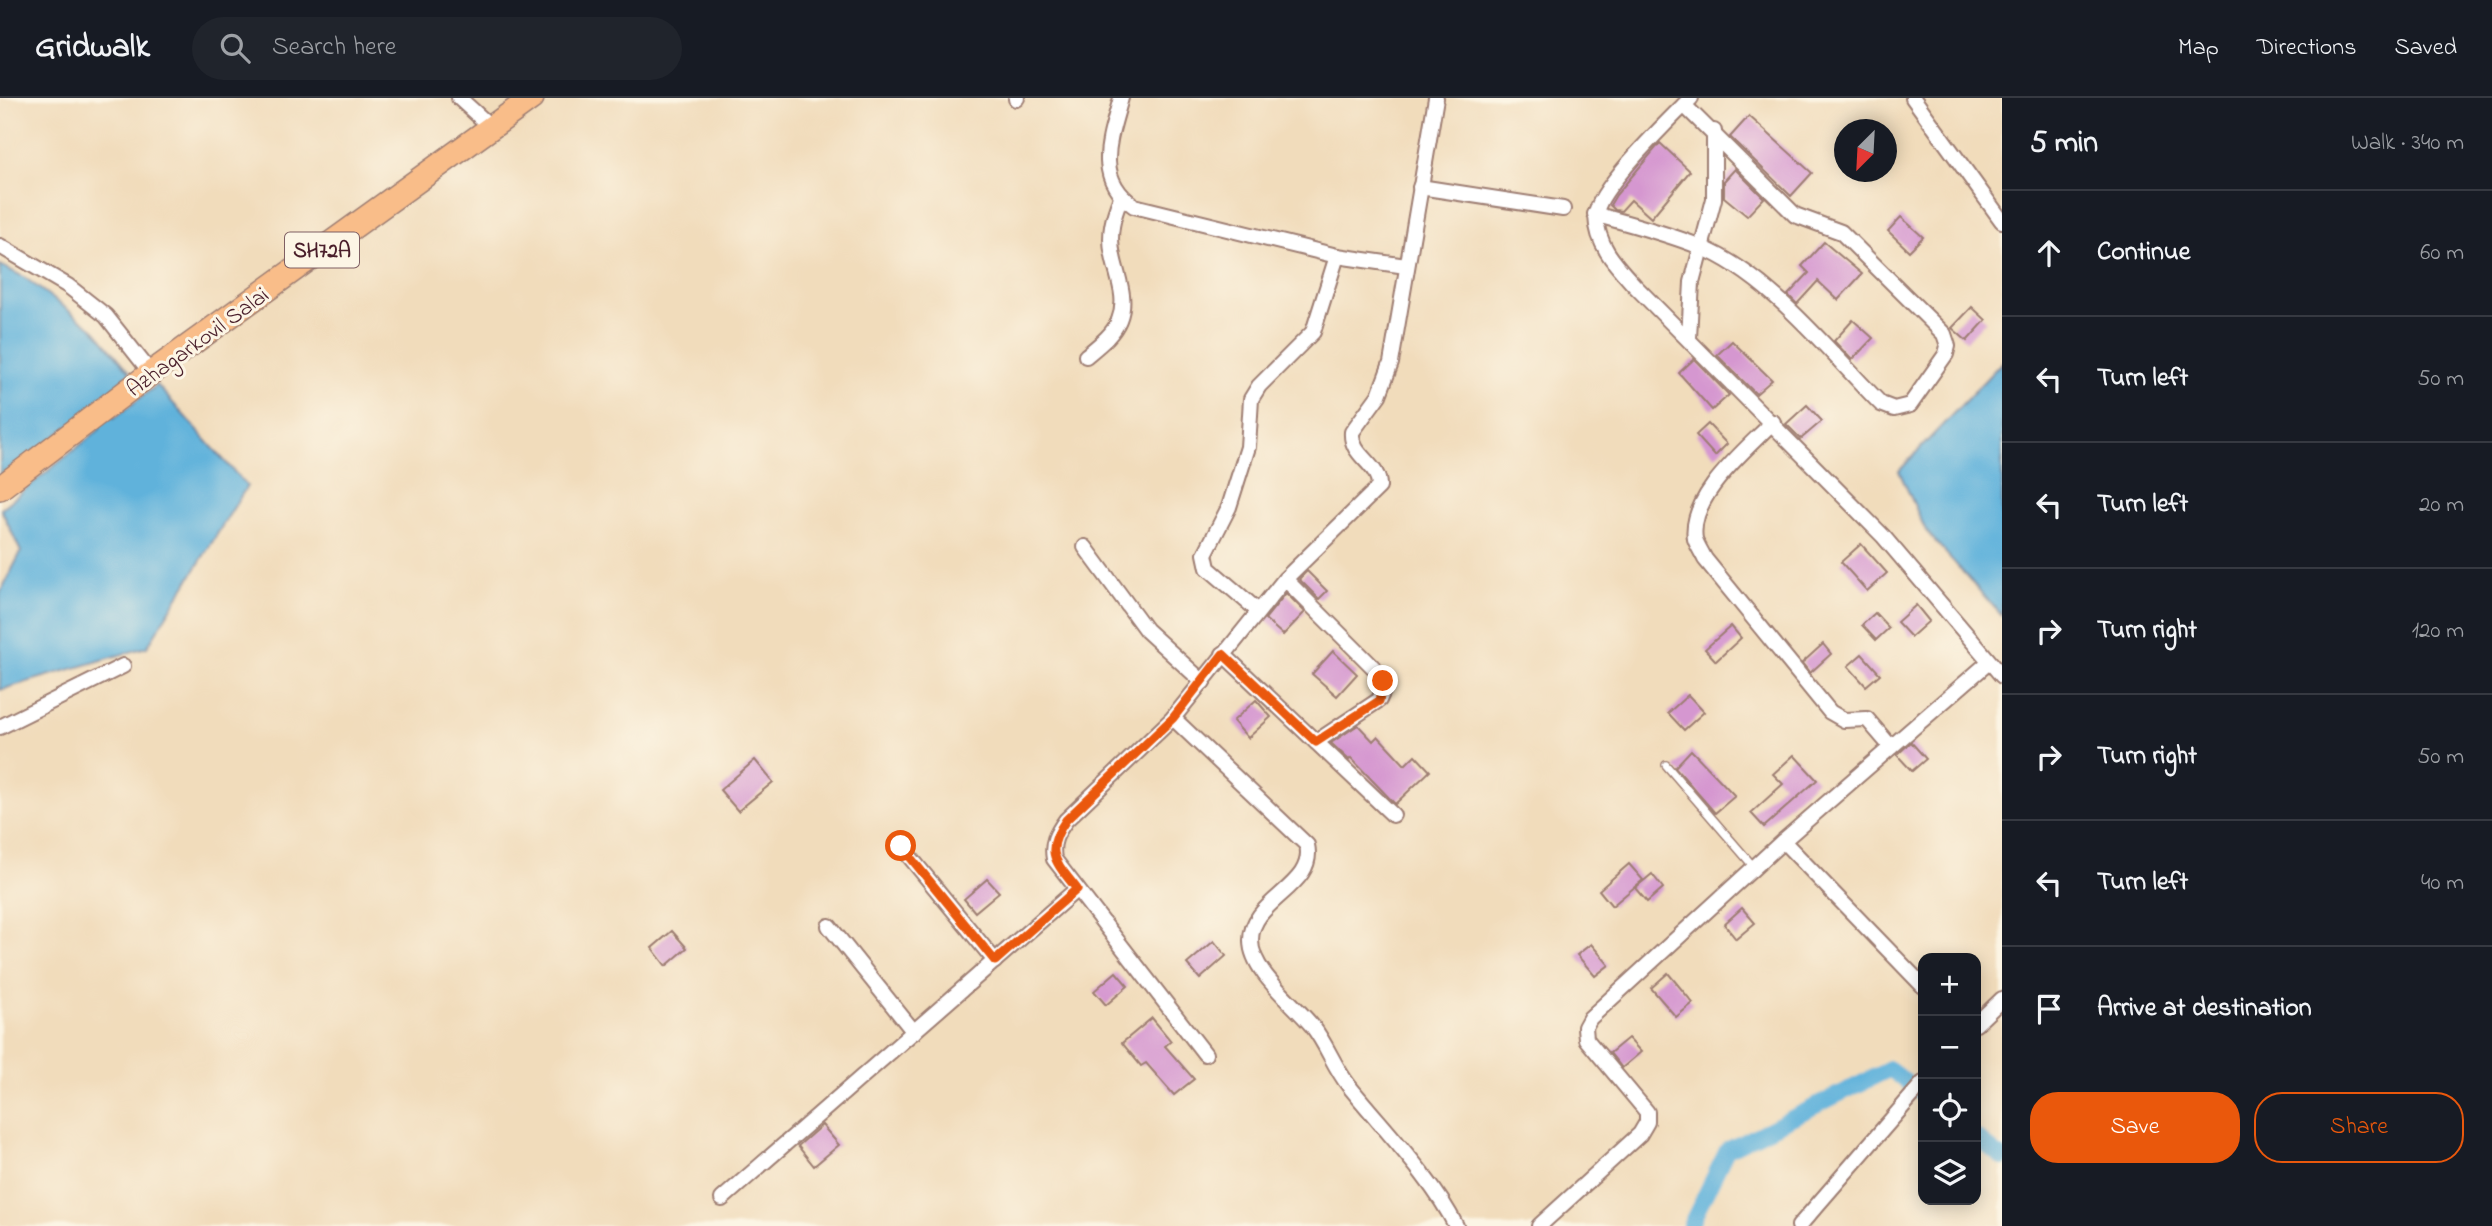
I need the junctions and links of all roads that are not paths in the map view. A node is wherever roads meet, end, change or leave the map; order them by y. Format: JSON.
{"nodes":[{"id":1,"x":459,"y":98,"type":"edge"},
{"id":2,"x":533,"y":98,"type":"edge"},
{"id":3,"x":1121,"y":98,"type":"edge"},
{"id":4,"x":1436,"y":98,"type":"edge"},
{"id":5,"x":1913,"y":98,"type":"edge"},
{"id":6,"x":1688,"y":101,"type":"edge"},
{"id":7,"x":492,"y":128,"type":"junction"},
{"id":8,"x":1714,"y":131,"type":"junction"},
{"id":9,"x":1420,"y":187,"type":"junction"},
{"id":10,"x":1121,"y":197,"type":"junction"},
{"id":11,"x":1563,"y":209,"type":"dead end"},
{"id":12,"x":1595,"y":214,"type":"junction"},
{"id":13,"x":2002,"y":221,"type":"edge"},
{"id":14,"x":0,"y":246,"type":"edge"},
{"id":15,"x":1699,"y":246,"type":"junction"},
{"id":16,"x":1337,"y":256,"type":"junction"},
{"id":17,"x":1406,"y":266,"type":"junction"},
{"id":18,"x":1689,"y":338,"type":"junction"},
{"id":19,"x":1086,"y":356,"type":"dead end"},
{"id":20,"x":151,"y":373,"type":"junction"},
{"id":21,"x":1773,"y":422,"type":"junction"},
{"id":22,"x":0,"y":488,"type":"edge"},
{"id":23,"x":1085,"y":547,"type":"dead end"},
{"id":24,"x":1285,"y":579,"type":"junction"},
{"id":25,"x":1257,"y":610,"type":"junction"},
{"id":26,"x":1223,"y":654,"type":"junction"},
{"id":27,"x":1989,"y":662,"type":"junction"},
{"id":28,"x":123,"y":666,"type":"dead end"},
{"id":29,"x":2002,"y":676,"type":"edge"},
{"id":30,"x":1202,"y":682,"type":"junction"},
{"id":31,"x":1173,"y":718,"type":"junction"},
{"id":32,"x":0,"y":727,"type":"edge"},
{"id":33,"x":1316,"y":742,"type":"junction"},
{"id":34,"x":1892,"y":747,"type":"junction"},
{"id":35,"x":1666,"y":765,"type":"dead end"},
{"id":36,"x":1392,"y":815,"type":"dead end"},
{"id":37,"x":1783,"y":841,"type":"junction"},
{"id":38,"x":901,"y":846,"type":"dead end"},
{"id":39,"x":1755,"y":868,"type":"junction"},
{"id":40,"x":1077,"y":889,"type":"junction"},
{"id":41,"x":829,"y":926,"type":"dead end"},
{"id":42,"x":995,"y":961,"type":"junction"},
{"id":43,"x":1918,"y":981,"type":"edge"},
{"id":44,"x":2002,"y":999,"type":"edge"},
{"id":45,"x":1981,"y":1019,"type":"edge"},
{"id":46,"x":914,"y":1032,"type":"junction"},
{"id":47,"x":1205,"y":1054,"type":"dead end"},
{"id":48,"x":1918,"y":1089,"type":"edge"},
{"id":49,"x":722,"y":1199,"type":"dead end"},
{"id":50,"x":1455,"y":1226,"type":"edge"},
{"id":51,"x":1539,"y":1226,"type":"edge"},
{"id":52,"x":1799,"y":1226,"type":"edge"}],
"edges":[{"from":1,"to":7,"type":"street"},
{"from":2,"to":7,"type":"main road","name":"Azhagarkovil Salai","number":"SH72A"},
{"from":3,"to":10,"type":"street"},
{"from":4,"to":9,"type":"street"},
{"from":5,"to":13,"type":"street"},
{"from":6,"to":8,"type":"street"},
{"from":6,"to":12,"type":"street"},
{"from":7,"to":20,"type":"main road","name":"Azhagarkovil Salai","number":"SH72A"},
{"from":8,"to":15,"type":"street"},
{"from":8,"to":15,"type":"street"},
{"from":9,"to":11,"type":"street"},
{"from":9,"to":17,"type":"street"},
{"from":10,"to":16,"type":"street"},
{"from":10,"to":19,"type":"street"},
{"from":12,"to":15,"type":"street"},
{"from":12,"to":18,"type":"street"},
{"from":14,"to":20,"type":"street"},
{"from":15,"to":18,"type":"street"},
{"from":16,"to":17,"type":"street"},
{"from":16,"to":25,"type":"street"},
{"from":17,"to":24,"type":"street"},
{"from":18,"to":21,"type":"street"},
{"from":20,"to":22,"type":"main road","name":"Azhagarkovil Salai","number":"SH72A"},
{"from":21,"to":27,"type":"street"},
{"from":21,"to":34,"type":"street"},
{"from":23,"to":30,"type":"street"},
{"from":24,"to":25,"type":"street"},
{"from":24,"to":33,"type":"street"},
{"from":25,"to":26,"type":"street"},
{"from":26,"to":30,"type":"street"},
{"from":26,"to":33,"type":"street"},
{"from":27,"to":29,"type":"street"},
{"from":27,"to":34,"type":"street"},
{"from":28,"to":32,"type":"street"},
{"from":30,"to":31,"type":"street"},
{"from":31,"to":40,"type":"street"},
{"from":31,"to":50,"type":"street"},
{"from":33,"to":36,"type":"street"},
{"from":34,"to":37,"type":"street"},
{"from":35,"to":39,"type":"lane"},
{"from":37,"to":39,"type":"street"},
{"from":37,"to":43,"type":"street"},
{"from":38,"to":42,"type":"street"},
{"from":39,"to":51,"type":"street"},
{"from":40,"to":42,"type":"street"},
{"from":40,"to":47,"type":"street"},
{"from":41,"to":46,"type":"street"},
{"from":42,"to":46,"type":"street"},
{"from":44,"to":45,"type":"street"},
{"from":46,"to":49,"type":"street"},
{"from":48,"to":52,"type":"street"}]}
